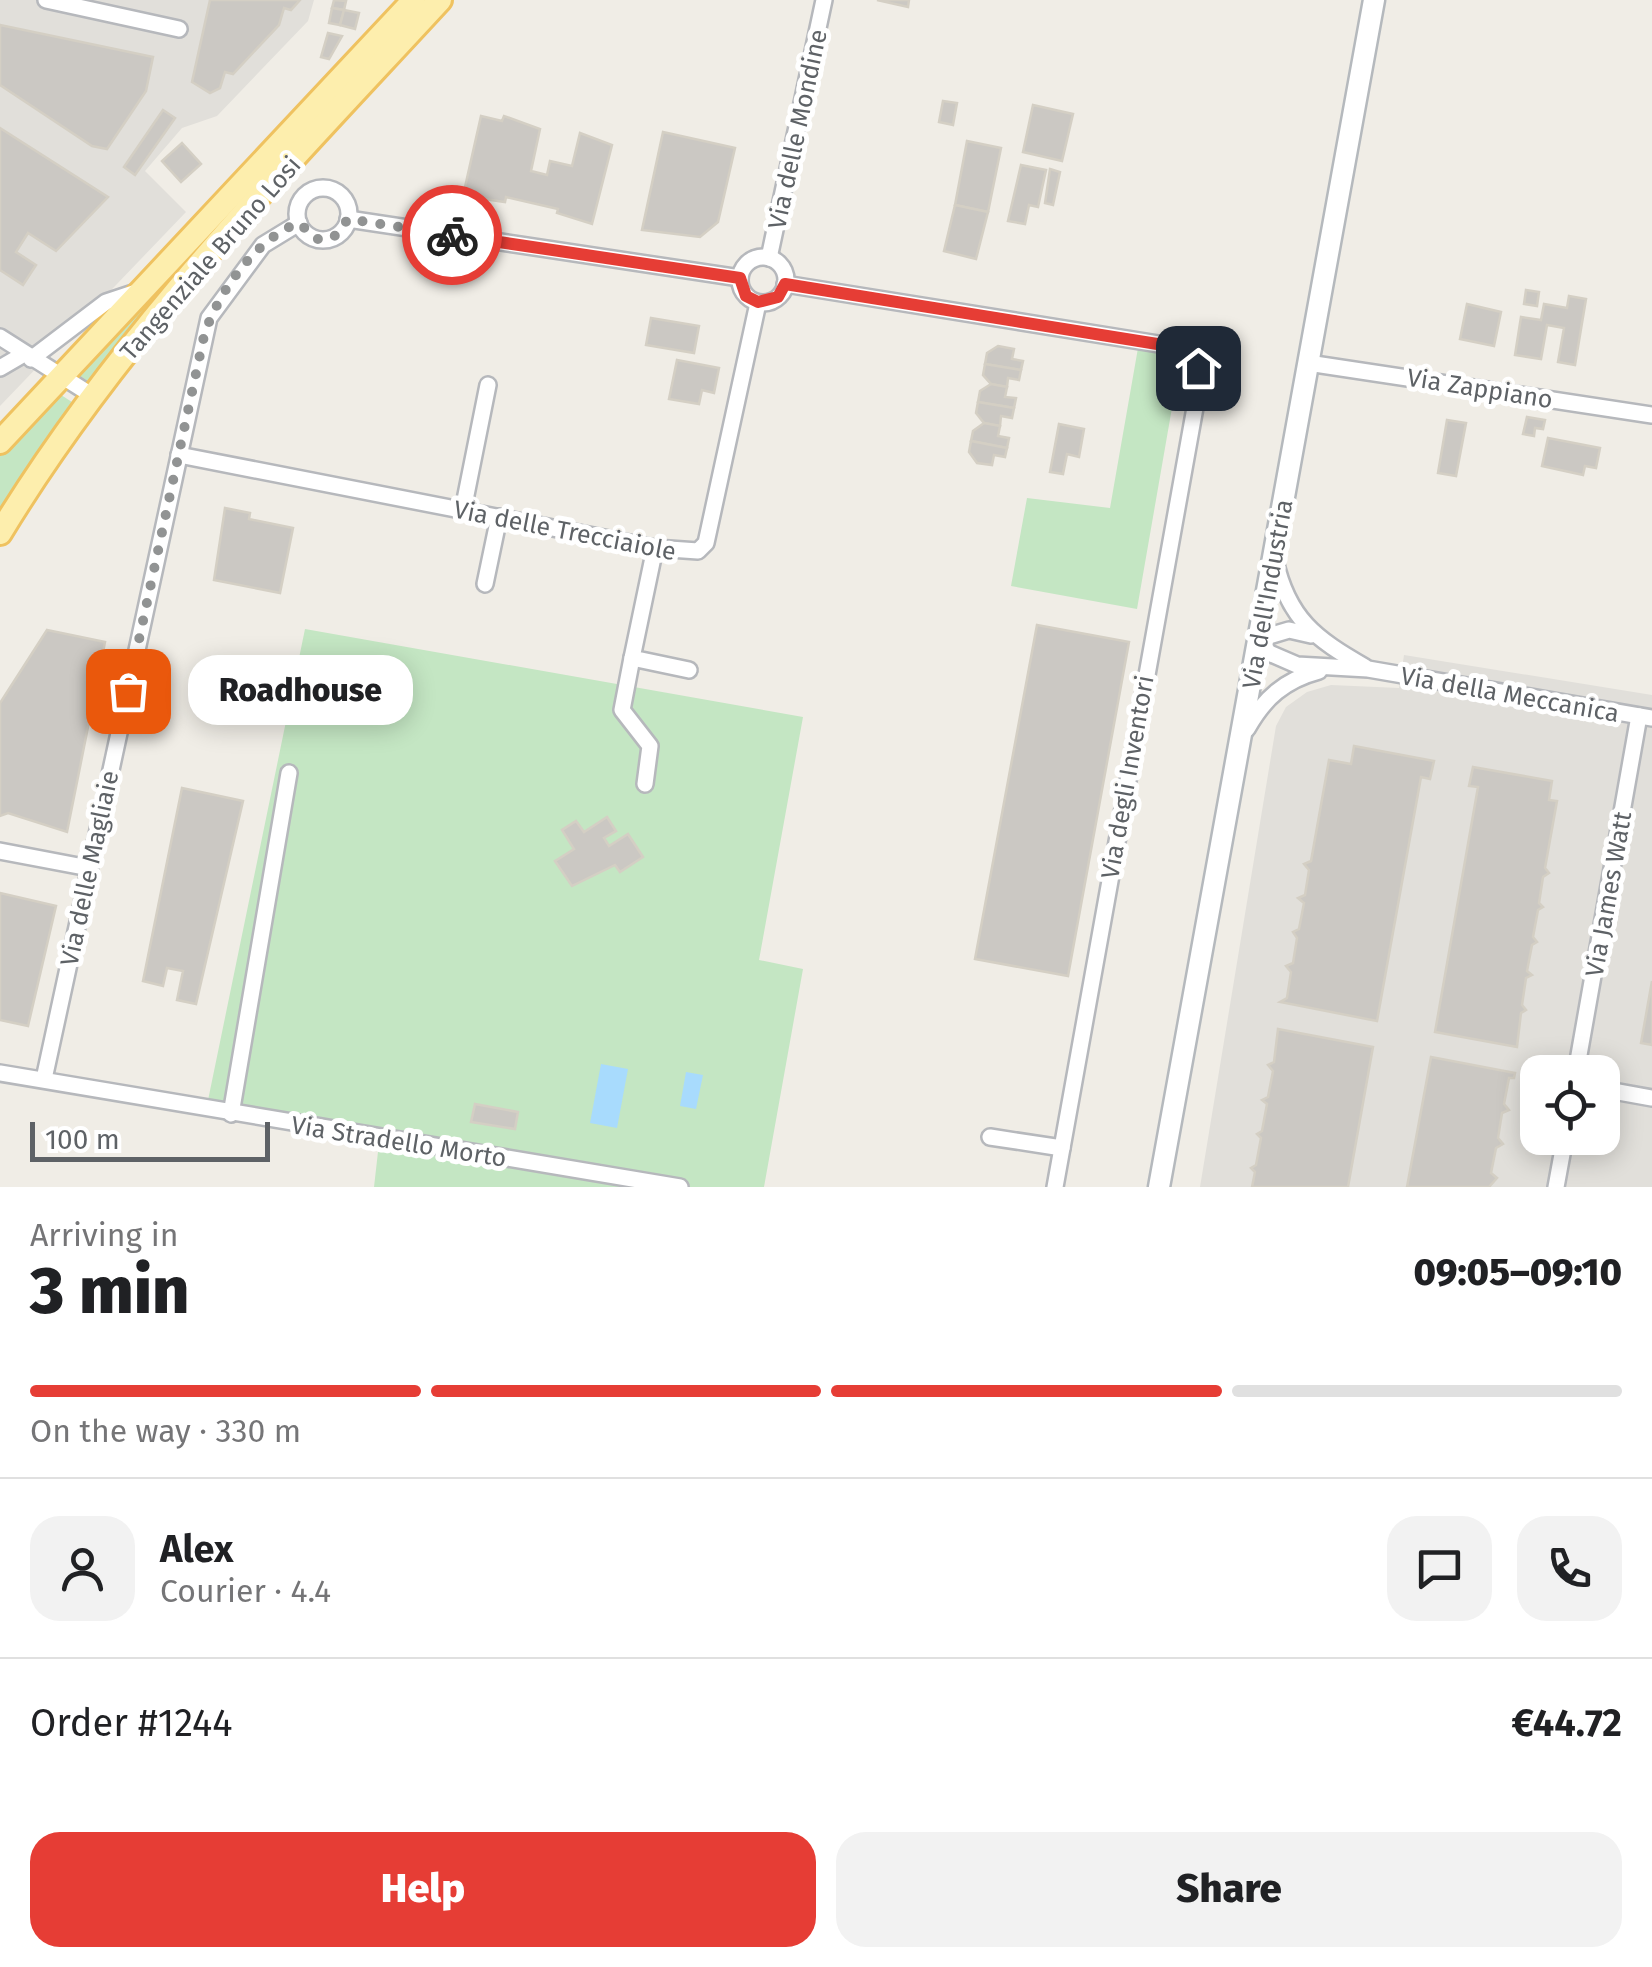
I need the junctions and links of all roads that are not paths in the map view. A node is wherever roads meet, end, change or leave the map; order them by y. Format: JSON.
{"nodes":[{"id":1,"x":46,"y":0,"type":"edge"},
{"id":2,"x":414,"y":0,"type":"edge"},
{"id":3,"x":440,"y":0,"type":"edge"},
{"id":4,"x":824,"y":0,"type":"edge"},
{"id":5,"x":1374,"y":0,"type":"edge"},
{"id":6,"x":179,"y":29,"type":"dead end"},
{"id":7,"x":348,"y":219,"type":"junction"},
{"id":8,"x":299,"y":223,"type":"junction"},
{"id":9,"x":770,"y":258,"type":"junction"},
{"id":10,"x":740,"y":278,"type":"junction"},
{"id":11,"x":785,"y":284,"type":"junction"},
{"id":12,"x":139,"y":291,"type":"junction"},
{"id":13,"x":758,"y":302,"type":"junction"},
{"id":14,"x":0,"y":337,"type":"edge"},
{"id":15,"x":28,"y":357,"type":"junction"},
{"id":16,"x":1308,"y":363,"type":"junction"},
{"id":17,"x":0,"y":368,"type":"edge"},
{"id":18,"x":60,"y":375,"type":"junction"},
{"id":19,"x":488,"y":385,"type":"dead end"},
{"id":20,"x":93,"y":396,"type":"junction"},
{"id":21,"x":1652,"y":415,"type":"edge"},
{"id":22,"x":0,"y":442,"type":"edge"},
{"id":23,"x":179,"y":454,"type":"junction"},
{"id":24,"x":463,"y":510,"type":"junction"},
{"id":25,"x":500,"y":518,"type":"junction"},
{"id":26,"x":0,"y":534,"type":"edge"},
{"id":27,"x":654,"y":548,"type":"junction"},
{"id":28,"x":1274,"y":554,"type":"junction"},
{"id":29,"x":485,"y":584,"type":"dead end"},
{"id":30,"x":1311,"y":635,"type":"junction"},
{"id":31,"x":1259,"y":638,"type":"junction"},
{"id":32,"x":632,"y":658,"type":"junction"},
{"id":33,"x":1368,"y":669,"type":"junction"},
{"id":34,"x":689,"y":670,"type":"dead end"},
{"id":35,"x":1646,"y":717,"type":"edge"},
{"id":36,"x":1242,"y":738,"type":"junction"},
{"id":37,"x":289,"y":773,"type":"dead end"},
{"id":38,"x":645,"y":784,"type":"dead end"},
{"id":39,"x":0,"y":851,"type":"edge"},
{"id":40,"x":88,"y":868,"type":"junction"},
{"id":41,"x":1579,"y":1055,"type":"edge"},
{"id":42,"x":0,"y":1073,"type":"edge"},
{"id":43,"x":44,"y":1079,"type":"junction"},
{"id":44,"x":1620,"y":1092,"type":"edge"},
{"id":45,"x":1652,"y":1098,"type":"edge"},
{"id":46,"x":231,"y":1114,"type":"junction"},
{"id":47,"x":990,"y":1136,"type":"dead end"},
{"id":48,"x":1062,"y":1148,"type":"junction"},
{"id":49,"x":1562,"y":1155,"type":"edge"},
{"id":50,"x":680,"y":1187,"type":"edge"},
{"id":51,"x":1055,"y":1187,"type":"edge"},
{"id":52,"x":1159,"y":1187,"type":"edge"},
{"id":53,"x":1556,"y":1187,"type":"edge"}],
"edges":[{"from":1,"to":6,"type":"street"},
{"from":2,"to":12,"type":"main road","name":"Tangenziale Bruno Losi"},
{"from":3,"to":20,"type":"main road","name":"Tangenziale Bruno Losi"},
{"from":4,"to":9,"type":"street","name":"Via delle Mondine"},
{"from":5,"to":16,"type":"street","name":"Via dell'Industria"},
{"from":7,"to":8,"type":"street"},
{"from":7,"to":8,"type":"street"},
{"from":7,"to":10,"type":"street"},
{"from":8,"to":23,"type":"street","name":"Via delle Magliaie"},
{"from":9,"to":10,"type":"street"},
{"from":9,"to":11,"type":"street"},
{"from":10,"to":13,"type":"street"},
{"from":11,"to":13,"type":"street"},
{"from":11,"to":48,"type":"street","name":"Via degli Inventori"},
{"from":12,"to":15,"type":"street"},
{"from":12,"to":18,"type":"main road","name":"Tangenziale Bruno Losi"},
{"from":13,"to":27,"type":"street","name":"Via delle Trecciaiole"},
{"from":14,"to":15,"type":"street"},
{"from":15,"to":17,"type":"street"},
{"from":15,"to":18,"type":"street"},
{"from":16,"to":21,"type":"street","name":"Via Zappiano"},
{"from":16,"to":28,"type":"street","name":"Via dell'Industria"},
{"from":18,"to":20,"type":"street"},
{"from":18,"to":22,"type":"main road","name":"Tangenziale Bruno Losi"},
{"from":19,"to":24,"type":"street"},
{"from":20,"to":26,"type":"main road","name":"Tangenziale Bruno Losi"},
{"from":23,"to":24,"type":"street","name":"Via delle Trecciaiole"},
{"from":23,"to":40,"type":"street","name":"Via delle Magliaie"},
{"from":24,"to":25,"type":"street","name":"Via delle Trecciaiole"},
{"from":25,"to":27,"type":"street","name":"Via delle Trecciaiole"},
{"from":25,"to":29,"type":"street"},
{"from":27,"to":32,"type":"street"},
{"from":28,"to":30,"type":"street","name":"Via della Meccanica"},
{"from":28,"to":31,"type":"street","name":"Via dell'Industria"},
{"from":30,"to":31,"type":"street"},
{"from":30,"to":33,"type":"street","name":"Via della Meccanica"},
{"from":31,"to":33,"type":"street","name":"Via della Meccanica"},
{"from":31,"to":36,"type":"street","name":"Via dell'Industria"},
{"from":32,"to":34,"type":"street"},
{"from":32,"to":38,"type":"street"},
{"from":33,"to":35,"type":"street","name":"Via della Meccanica"},
{"from":33,"to":36,"type":"street","name":"Via della Meccanica"},
{"from":35,"to":41,"type":"street","name":"Via James Watt"},
{"from":36,"to":52,"type":"street","name":"Via dell'Industria"},
{"from":37,"to":46,"type":"street"},
{"from":39,"to":40,"type":"street"},
{"from":40,"to":43,"type":"street","name":"Via delle Magliaie"},
{"from":42,"to":43,"type":"street","name":"Via Stradello Morto"},
{"from":43,"to":46,"type":"street","name":"Via Stradello Morto"},
{"from":44,"to":45,"type":"street"},
{"from":46,"to":50,"type":"street","name":"Via Stradello Morto"},
{"from":47,"to":48,"type":"street"},
{"from":48,"to":51,"type":"street","name":"Via degli Inventori"},
{"from":49,"to":53,"type":"street"}]}
